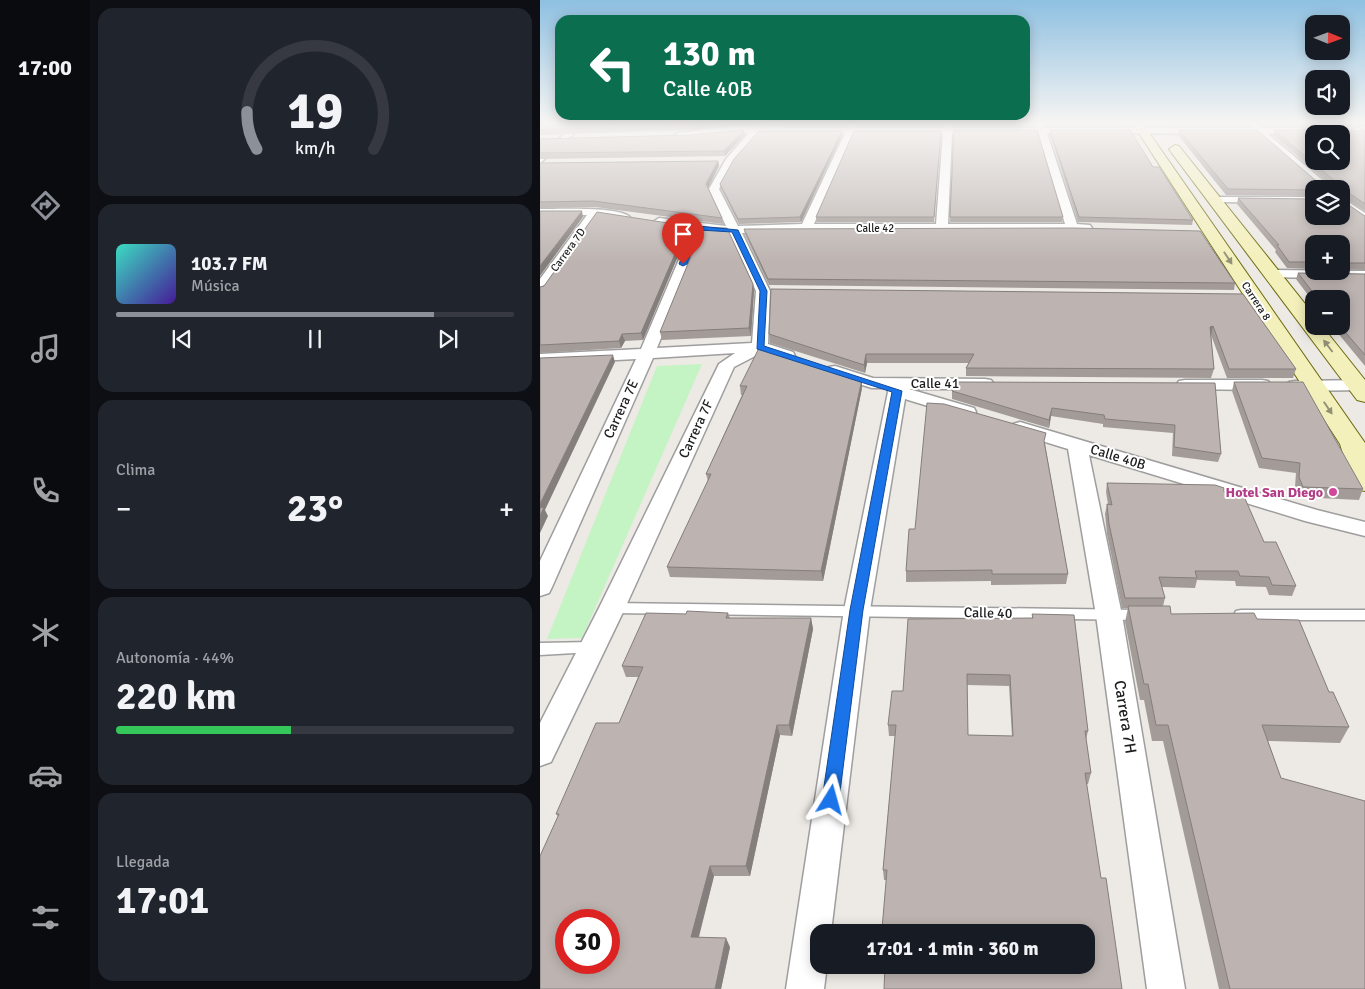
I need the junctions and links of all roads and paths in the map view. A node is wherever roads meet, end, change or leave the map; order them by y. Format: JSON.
{"nodes":[{"id":1,"x":721,"y":170,"type":"edge"},
{"id":2,"x":832,"y":170,"type":"edge"},
{"id":3,"x":945,"y":170,"type":"edge"},
{"id":4,"x":1054,"y":170,"type":"edge"},
{"id":5,"x":1174,"y":170,"type":"edge"},
{"id":6,"x":1189,"y":170,"type":"edge"},
{"id":7,"x":1306,"y":170,"type":"edge"},
{"id":8,"x":1317,"y":180,"type":"edge"},
{"id":9,"x":1216,"y":200,"type":"junction"},
{"id":10,"x":1305,"y":200,"type":"edge"},
{"id":11,"x":1350,"y":200,"type":"edge"},
{"id":12,"x":1357,"y":200,"type":"edge"},
{"id":13,"x":1350,"y":207,"type":"edge"},
{"id":14,"x":540,"y":212,"type":"edge"},
{"id":15,"x":595,"y":212,"type":"junction"},
{"id":16,"x":632,"y":218,"type":"edge"},
{"id":17,"x":1365,"y":219,"type":"edge"},
{"id":18,"x":651,"y":221,"type":"edge"},
{"id":19,"x":698,"y":228,"type":"junction"},
{"id":20,"x":806,"y":228,"type":"junction"},
{"id":21,"x":942,"y":228,"type":"junction"},
{"id":22,"x":1072,"y":228,"type":"junction"},
{"id":23,"x":1102,"y":229,"type":"edge"},
{"id":24,"x":734,"y":230,"type":"junction"},
{"id":25,"x":1191,"y":231,"type":"edge"},
{"id":26,"x":1211,"y":232,"type":"junction"},
{"id":27,"x":1274,"y":274,"type":"junction"},
{"id":28,"x":1365,"y":275,"type":"edge"},
{"id":29,"x":540,"y":289,"type":"edge"},
{"id":30,"x":1232,"y":296,"type":"edge"},
{"id":31,"x":1252,"y":296,"type":"junction"},
{"id":32,"x":760,"y":347,"type":"junction"},
{"id":33,"x":646,"y":354,"type":"junction"},
{"id":34,"x":540,"y":359,"type":"edge"},
{"id":35,"x":999,"y":384,"type":"edge"},
{"id":36,"x":1166,"y":385,"type":"edge"},
{"id":37,"x":1313,"y":386,"type":"junction"},
{"id":38,"x":884,"y":387,"type":"junction"},
{"id":39,"x":1363,"y":388,"type":"edge"},
{"id":40,"x":982,"y":416,"type":"edge"},
{"id":41,"x":1001,"y":422,"type":"edge"},
{"id":42,"x":1077,"y":445,"type":"junction"},
{"id":43,"x":1365,"y":483,"type":"edge"},
{"id":44,"x":1365,"y":528,"type":"edge"},
{"id":45,"x":540,"y":587,"type":"edge"},
{"id":46,"x":612,"y":608,"type":"junction"},
{"id":47,"x":857,"y":610,"type":"junction"},
{"id":48,"x":1109,"y":615,"type":"junction"},
{"id":49,"x":1158,"y":615,"type":"edge"},
{"id":50,"x":1227,"y":615,"type":"edge"},
{"id":51,"x":1365,"y":615,"type":"edge"},
{"id":52,"x":592,"y":647,"type":"junction"},
{"id":53,"x":540,"y":649,"type":"edge"},
{"id":54,"x":540,"y":753,"type":"edge"},
{"id":55,"x":805,"y":989,"type":"edge"},
{"id":56,"x":1166,"y":989,"type":"edge"}],
"edges":[{"from":1,"to":24,"type":"street"},
{"from":2,"to":20,"type":"street"},
{"from":3,"to":21,"type":"street"},
{"from":4,"to":22,"type":"street"},
{"from":5,"to":26,"type":"street","name":"Carrera 8"},
{"from":6,"to":9,"type":"street"},
{"from":7,"to":8,"type":"street"},
{"from":9,"to":10,"type":"street"},
{"from":9,"to":27,"type":"street"},
{"from":11,"to":12,"type":"street"},
{"from":13,"to":17,"type":"street"},
{"from":14,"to":15,"type":"street"},
{"from":15,"to":16,"type":"street"},
{"from":15,"to":29,"type":"street","name":"Carrera 7D"},
{"from":18,"to":19,"type":"street","name":"Calle 42"},
{"from":19,"to":24,"type":"street","name":"Calle 42"},
{"from":19,"to":33,"type":"street","name":"Carrera 7E"},
{"from":20,"to":21,"type":"street","name":"Calle 42"},
{"from":20,"to":24,"type":"street","name":"Calle 42"},
{"from":21,"to":22,"type":"street","name":"Calle 42"},
{"from":22,"to":23,"type":"street","name":"Calle 42"},
{"from":24,"to":32,"type":"street"},
{"from":25,"to":26,"type":"street"},
{"from":26,"to":31,"type":"street","name":"Carrera 8","one_way":true},
{"from":27,"to":28,"type":"street"},
{"from":39,"to":27,"type":"street","one_way":true},
{"from":30,"to":31,"type":"street"},
{"from":31,"to":37,"type":"street","name":"Carrera 8"},
{"from":32,"to":33,"type":"street","name":"Calle 41"},
{"from":32,"to":38,"type":"street","name":"Calle 41"},
{"from":32,"to":46,"type":"street","name":"Carrera 7F"},
{"from":33,"to":34,"type":"street","name":"Calle 41"},
{"from":33,"to":45,"type":"street","name":"Carrera 7E"},
{"from":35,"to":38,"type":"street","name":"Calle 41"},
{"from":36,"to":37,"type":"street"},
{"from":37,"to":39,"type":"street"},
{"from":37,"to":43,"type":"street","name":"Carrera 8","one_way":true},
{"from":38,"to":40,"type":"street"},
{"from":38,"to":47,"type":"street"},
{"from":41,"to":42,"type":"street","name":"Calle 40B"},
{"from":42,"to":44,"type":"street","name":"Calle 40B"},
{"from":42,"to":48,"type":"street","name":"Carrera 7H"},
{"from":46,"to":47,"type":"lane","name":"Calle 40"},
{"from":46,"to":52,"type":"street","name":"Carrera 7F"},
{"from":47,"to":48,"type":"lane","name":"Calle 40"},
{"from":47,"to":55,"type":"street"},
{"from":48,"to":49,"type":"lane","name":"Calle 40"},
{"from":48,"to":56,"type":"street","name":"Carrera 7H"},
{"from":50,"to":51,"type":"lane"},
{"from":52,"to":53,"type":"lane"},
{"from":52,"to":54,"type":"street","name":"Carrera 7F"}]}
